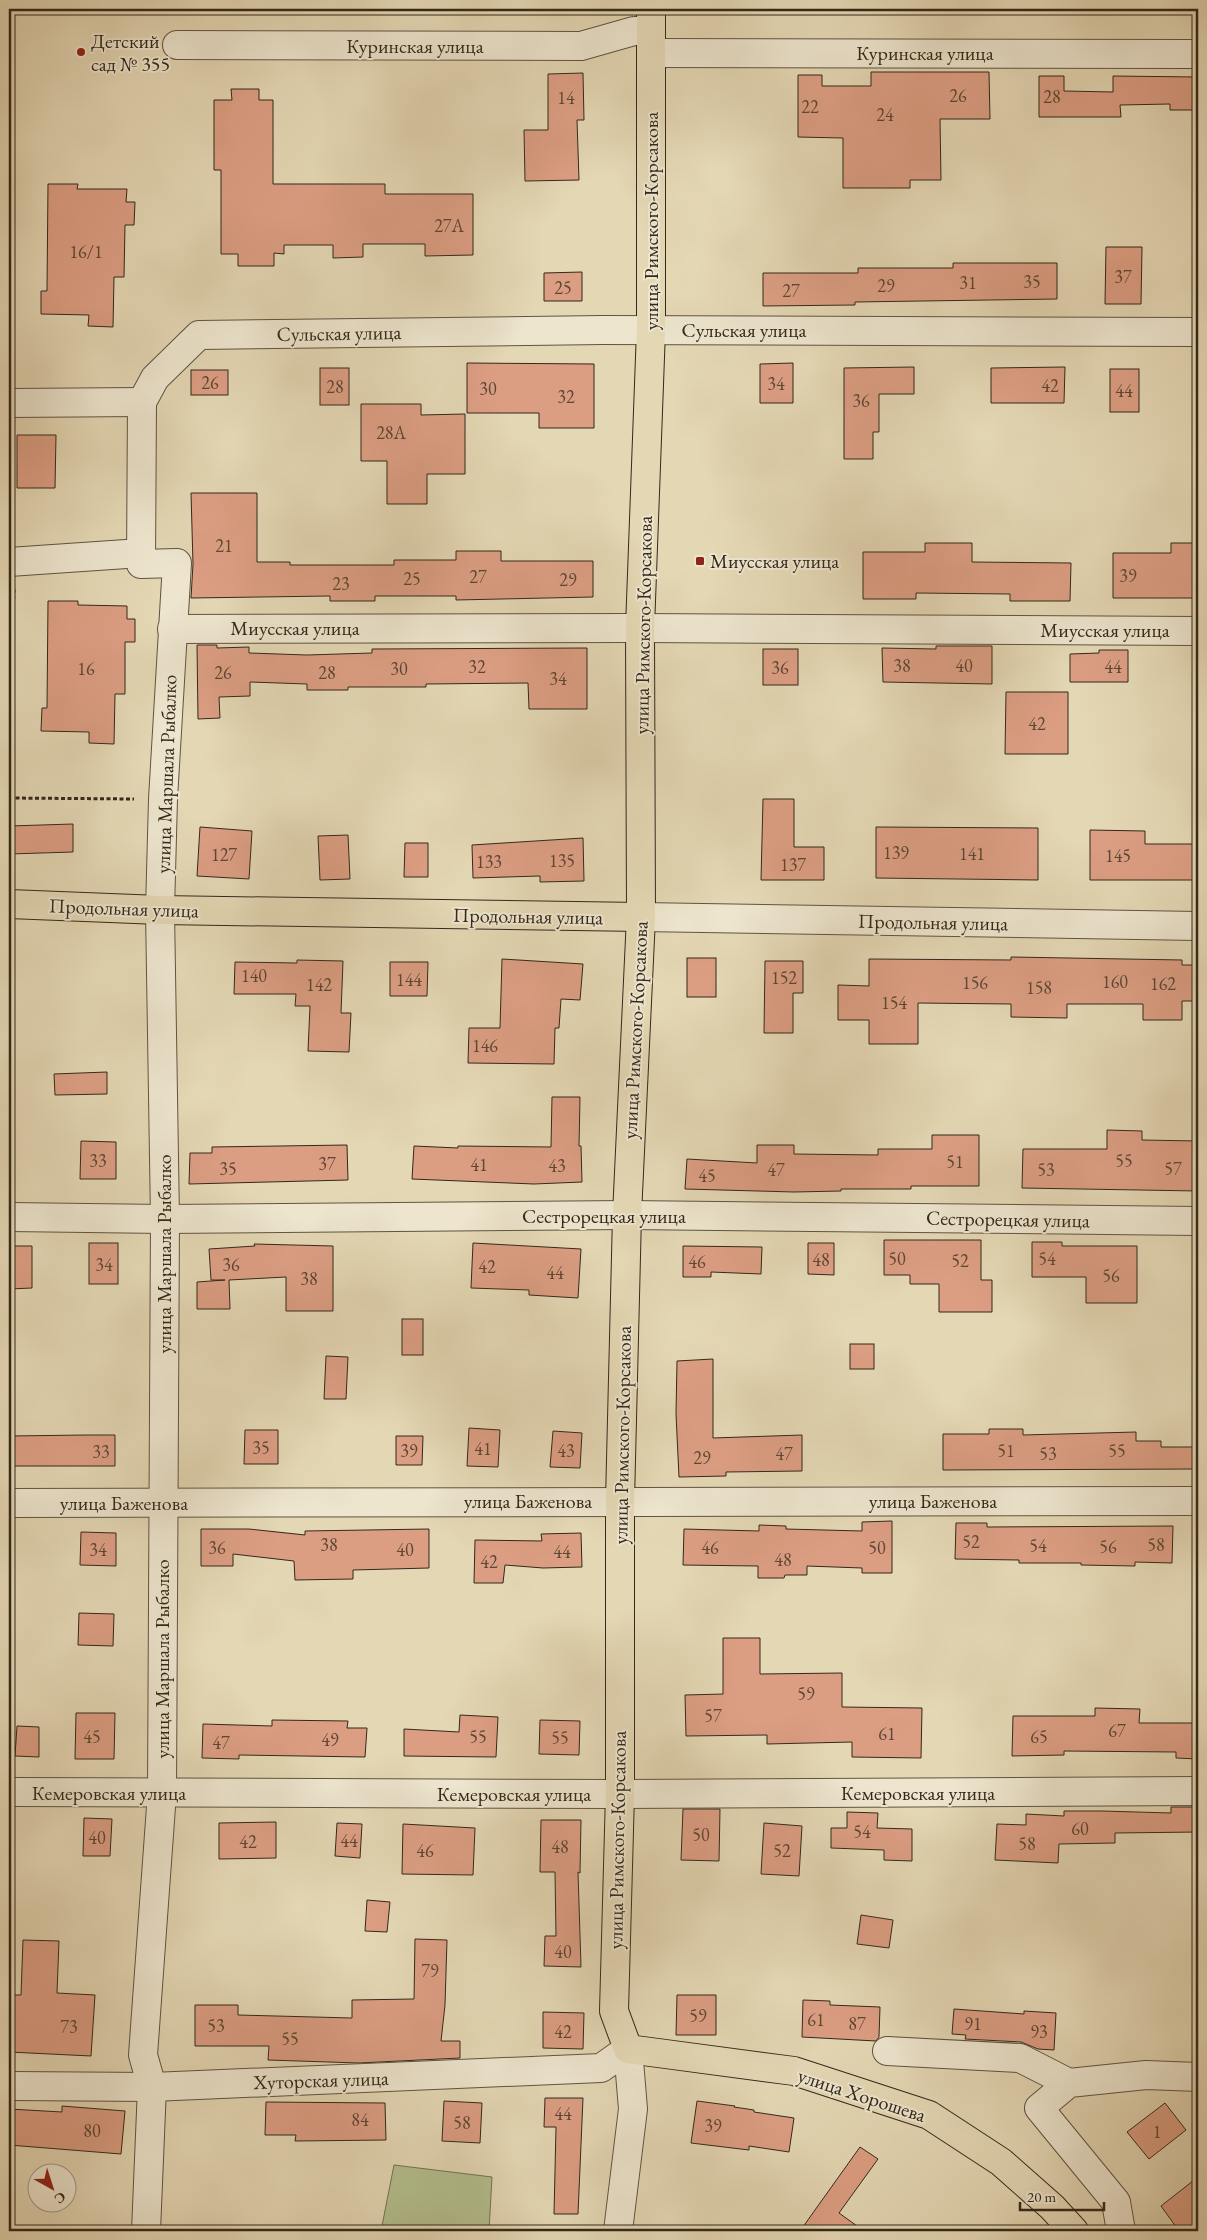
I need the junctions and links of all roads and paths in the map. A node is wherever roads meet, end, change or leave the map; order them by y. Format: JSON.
{"nodes":[{"id":1,"x":651,"y":31,"type":"edge"},
{"id":2,"x":177,"y":45,"type":"dead end"},
{"id":3,"x":1198,"y":54,"type":"edge"},
{"id":4,"x":651,"y":330,"type":"junction"},
{"id":5,"x":1198,"y":332,"type":"edge"},
{"id":6,"x":142,"y":402,"type":"junction"},
{"id":7,"x":9,"y":403,"type":"edge"},
{"id":8,"x":141,"y":554,"type":"junction"},
{"id":9,"x":12,"y":561,"type":"edge"},
{"id":10,"x":640,"y":628,"type":"junction"},
{"id":11,"x":172,"y":629,"type":"junction"},
{"id":12,"x":1198,"y":631,"type":"edge"},
{"id":13,"x":9,"y":723,"type":"edge"},
{"id":14,"x":9,"y":798,"type":"edge"},
{"id":15,"x":162,"y":799,"type":"junction"},
{"id":16,"x":9,"y":904,"type":"edge"},
{"id":17,"x":160,"y":910,"type":"junction"},
{"id":18,"x":641,"y":917,"type":"junction"},
{"id":19,"x":1198,"y":926,"type":"edge"},
{"id":20,"x":627,"y":1215,"type":"junction"},
{"id":21,"x":9,"y":1217,"type":"edge"},
{"id":22,"x":165,"y":1219,"type":"junction"},
{"id":23,"x":1198,"y":1221,"type":"edge"},
{"id":24,"x":620,"y":1500,"type":"junction"},
{"id":25,"x":1198,"y":1501,"type":"edge"},
{"id":26,"x":9,"y":1503,"type":"edge"},
{"id":27,"x":162,"y":1503,"type":"junction"},
{"id":28,"x":1198,"y":1791,"type":"edge"},
{"id":29,"x":9,"y":1792,"type":"edge"},
{"id":30,"x":162,"y":1793,"type":"junction"},
{"id":31,"x":620,"y":1794,"type":"junction"},
{"id":32,"x":628,"y":2049,"type":"junction"},
{"id":33,"x":887,"y":2051,"type":"dead end"},
{"id":34,"x":1198,"y":2077,"type":"edge"},
{"id":35,"x":1069,"y":2083,"type":"junction"},
{"id":36,"x":9,"y":2086,"type":"edge"},
{"id":37,"x":152,"y":2087,"type":"junction"},
{"id":38,"x":146,"y":2231,"type":"edge"},
{"id":39,"x":618,"y":2231,"type":"edge"},
{"id":40,"x":1074,"y":2231,"type":"edge"},
{"id":41,"x":1121,"y":2231,"type":"edge"}],
"edges":[{"from":1,"to":2,"type":"street","name":"Куринская улица"},
{"from":1,"to":3,"type":"street","name":"Куринская улица"},
{"from":1,"to":4,"type":"main road","name":"улица Римского-Корсакова"},
{"from":4,"to":5,"type":"street","name":"Сульская улица"},
{"from":4,"to":6,"type":"street","name":"Сульская улица"},
{"from":4,"to":10,"type":"main road","name":"улица Римского-Корсакова"},
{"from":6,"to":7,"type":"street"},
{"from":6,"to":8,"type":"street"},
{"from":8,"to":9,"type":"street"},
{"from":8,"to":11,"type":"street","name":"улица Маршала Рыбалко"},
{"from":9,"to":13,"type":"path"},
{"from":10,"to":11,"type":"street","name":"Миусская улица"},
{"from":10,"to":12,"type":"street","name":"Миусская улица"},
{"from":10,"to":18,"type":"main road","name":"улица Римского-Корсакова"},
{"from":11,"to":15,"type":"street","name":"улица Маршала Рыбалко"},
{"from":14,"to":15,"type":"path"},
{"from":15,"to":17,"type":"street","name":"улица Маршала Рыбалко"},
{"from":16,"to":17,"type":"main road","name":"Продольная улица"},
{"from":17,"to":18,"type":"main road","name":"Продольная улица"},
{"from":17,"to":22,"type":"street","name":"улица Маршала Рыбалко"},
{"from":18,"to":19,"type":"street","name":"Продольная улица"},
{"from":18,"to":20,"type":"main road","name":"улица Римского-Корсакова"},
{"from":20,"to":22,"type":"street","name":"Сестрорецкая улица"},
{"from":20,"to":23,"type":"street","name":"Сестрорецкая улица"},
{"from":20,"to":24,"type":"main road","name":"улица Римского-Корсакова"},
{"from":21,"to":22,"type":"street","name":"Сестрорецкая улица"},
{"from":22,"to":27,"type":"street","name":"улица Маршала Рыбалко"},
{"from":24,"to":25,"type":"street","name":"улица Баженова"},
{"from":24,"to":27,"type":"street","name":"улица Баженова"},
{"from":24,"to":31,"type":"main road","name":"улица Римского-Корсакова"},
{"from":26,"to":27,"type":"street","name":"улица Баженова"},
{"from":27,"to":30,"type":"street","name":"улица Маршала Рыбалко"},
{"from":28,"to":31,"type":"street","name":"Кемеровская улица"},
{"from":29,"to":30,"type":"street","name":"Кемеровская улица"},
{"from":30,"to":31,"type":"street","name":"Кемеровская улица"},
{"from":30,"to":37,"type":"street","name":"улица Маршала Рыбалко"},
{"from":31,"to":32,"type":"main road","name":"улица Римского-Корсакова"},
{"from":32,"to":37,"type":"street","name":"Хуторская улица"},
{"from":32,"to":39,"type":"street","name":"улица Римского-Корсакова"},
{"from":32,"to":40,"type":"main road","name":"улица Хорошева"},
{"from":33,"to":35,"type":"street"},
{"from":34,"to":35,"type":"street"},
{"from":35,"to":41,"type":"street"},
{"from":36,"to":37,"type":"street","name":"Хуторская улица"},
{"from":37,"to":38,"type":"street","name":"улица Маршала Рыбалко"}]}
